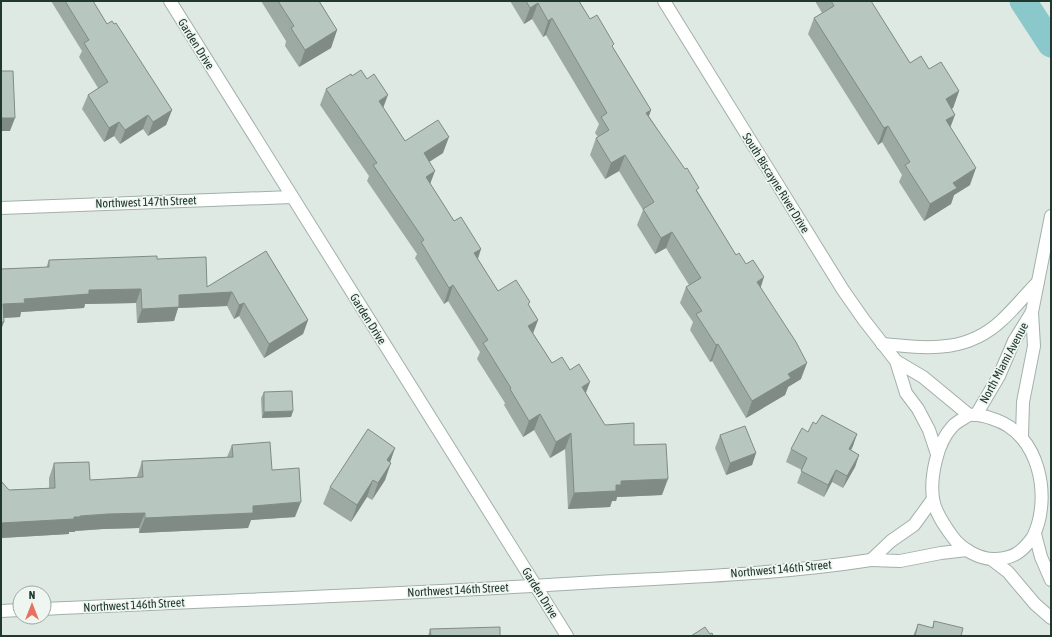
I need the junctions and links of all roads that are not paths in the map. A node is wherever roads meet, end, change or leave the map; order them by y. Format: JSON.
{"nodes":[{"id":1,"x":170,"y":1,"type":"edge"},
{"id":2,"x":664,"y":1,"type":"edge"},
{"id":3,"x":292,"y":197,"type":"junction"},
{"id":4,"x":1,"y":208,"type":"edge"},
{"id":5,"x":1051,"y":216,"type":"edge"},
{"id":6,"x":1038,"y":282,"type":"junction"},
{"id":7,"x":1032,"y":312,"type":"junction"},
{"id":8,"x":882,"y":344,"type":"junction"},
{"id":9,"x":896,"y":361,"type":"junction"},
{"id":10,"x":973,"y":415,"type":"junction"},
{"id":11,"x":1022,"y":436,"type":"junction"},
{"id":12,"x":937,"y":454,"type":"junction"},
{"id":13,"x":933,"y":499,"type":"junction"},
{"id":14,"x":1035,"y":534,"type":"junction"},
{"id":15,"x":967,"y":550,"type":"junction"},
{"id":16,"x":991,"y":559,"type":"junction"},
{"id":17,"x":871,"y":560,"type":"junction"},
{"id":18,"x":1051,"y":580,"type":"edge"},
{"id":19,"x":536,"y":586,"type":"junction"},
{"id":20,"x":52,"y":609,"type":"edge"},
{"id":21,"x":12,"y":610,"type":"edge"},
{"id":22,"x":1,"y":611,"type":"edge"},
{"id":23,"x":1051,"y":618,"type":"edge"},
{"id":24,"x":567,"y":636,"type":"edge"}],
"edges":[{"from":1,"to":3,"type":"street","name":"Garden Drive"},
{"from":2,"to":8,"type":"street","name":"South Biscayne River Drive"},
{"from":3,"to":4,"type":"street","name":"Northwest 147th Street"},
{"from":3,"to":19,"type":"street","name":"Garden Drive"},
{"from":5,"to":6,"type":"street","name":"North Miami Avenue"},
{"from":6,"to":7,"type":"street","name":"North Miami Avenue"},
{"from":6,"to":8,"type":"street"},
{"from":7,"to":10,"type":"street","name":"North Miami Avenue"},
{"from":7,"to":11,"type":"street","name":"North Miami Avenue"},
{"from":8,"to":9,"type":"street","name":"South Biscayne River Drive"},
{"from":9,"to":10,"type":"street","name":"South Biscayne River Drive"},
{"from":9,"to":12,"type":"street","name":"South Biscayne River Drive"},
{"from":10,"to":11,"type":"street"},
{"from":10,"to":12,"type":"street"},
{"from":11,"to":14,"type":"street"},
{"from":12,"to":13,"type":"street"},
{"from":13,"to":15,"type":"street"},
{"from":13,"to":17,"type":"street"},
{"from":14,"to":16,"type":"street"},
{"from":14,"to":18,"type":"street"},
{"from":15,"to":16,"type":"street"},
{"from":15,"to":17,"type":"street","name":"Northwest 146th Street"},
{"from":16,"to":23,"type":"street"},
{"from":17,"to":19,"type":"street","name":"Northwest 146th Street"},
{"from":19,"to":20,"type":"street","name":"Northwest 146th Street"},
{"from":19,"to":24,"type":"street","name":"Garden Drive"},
{"from":21,"to":22,"type":"street"}]}
